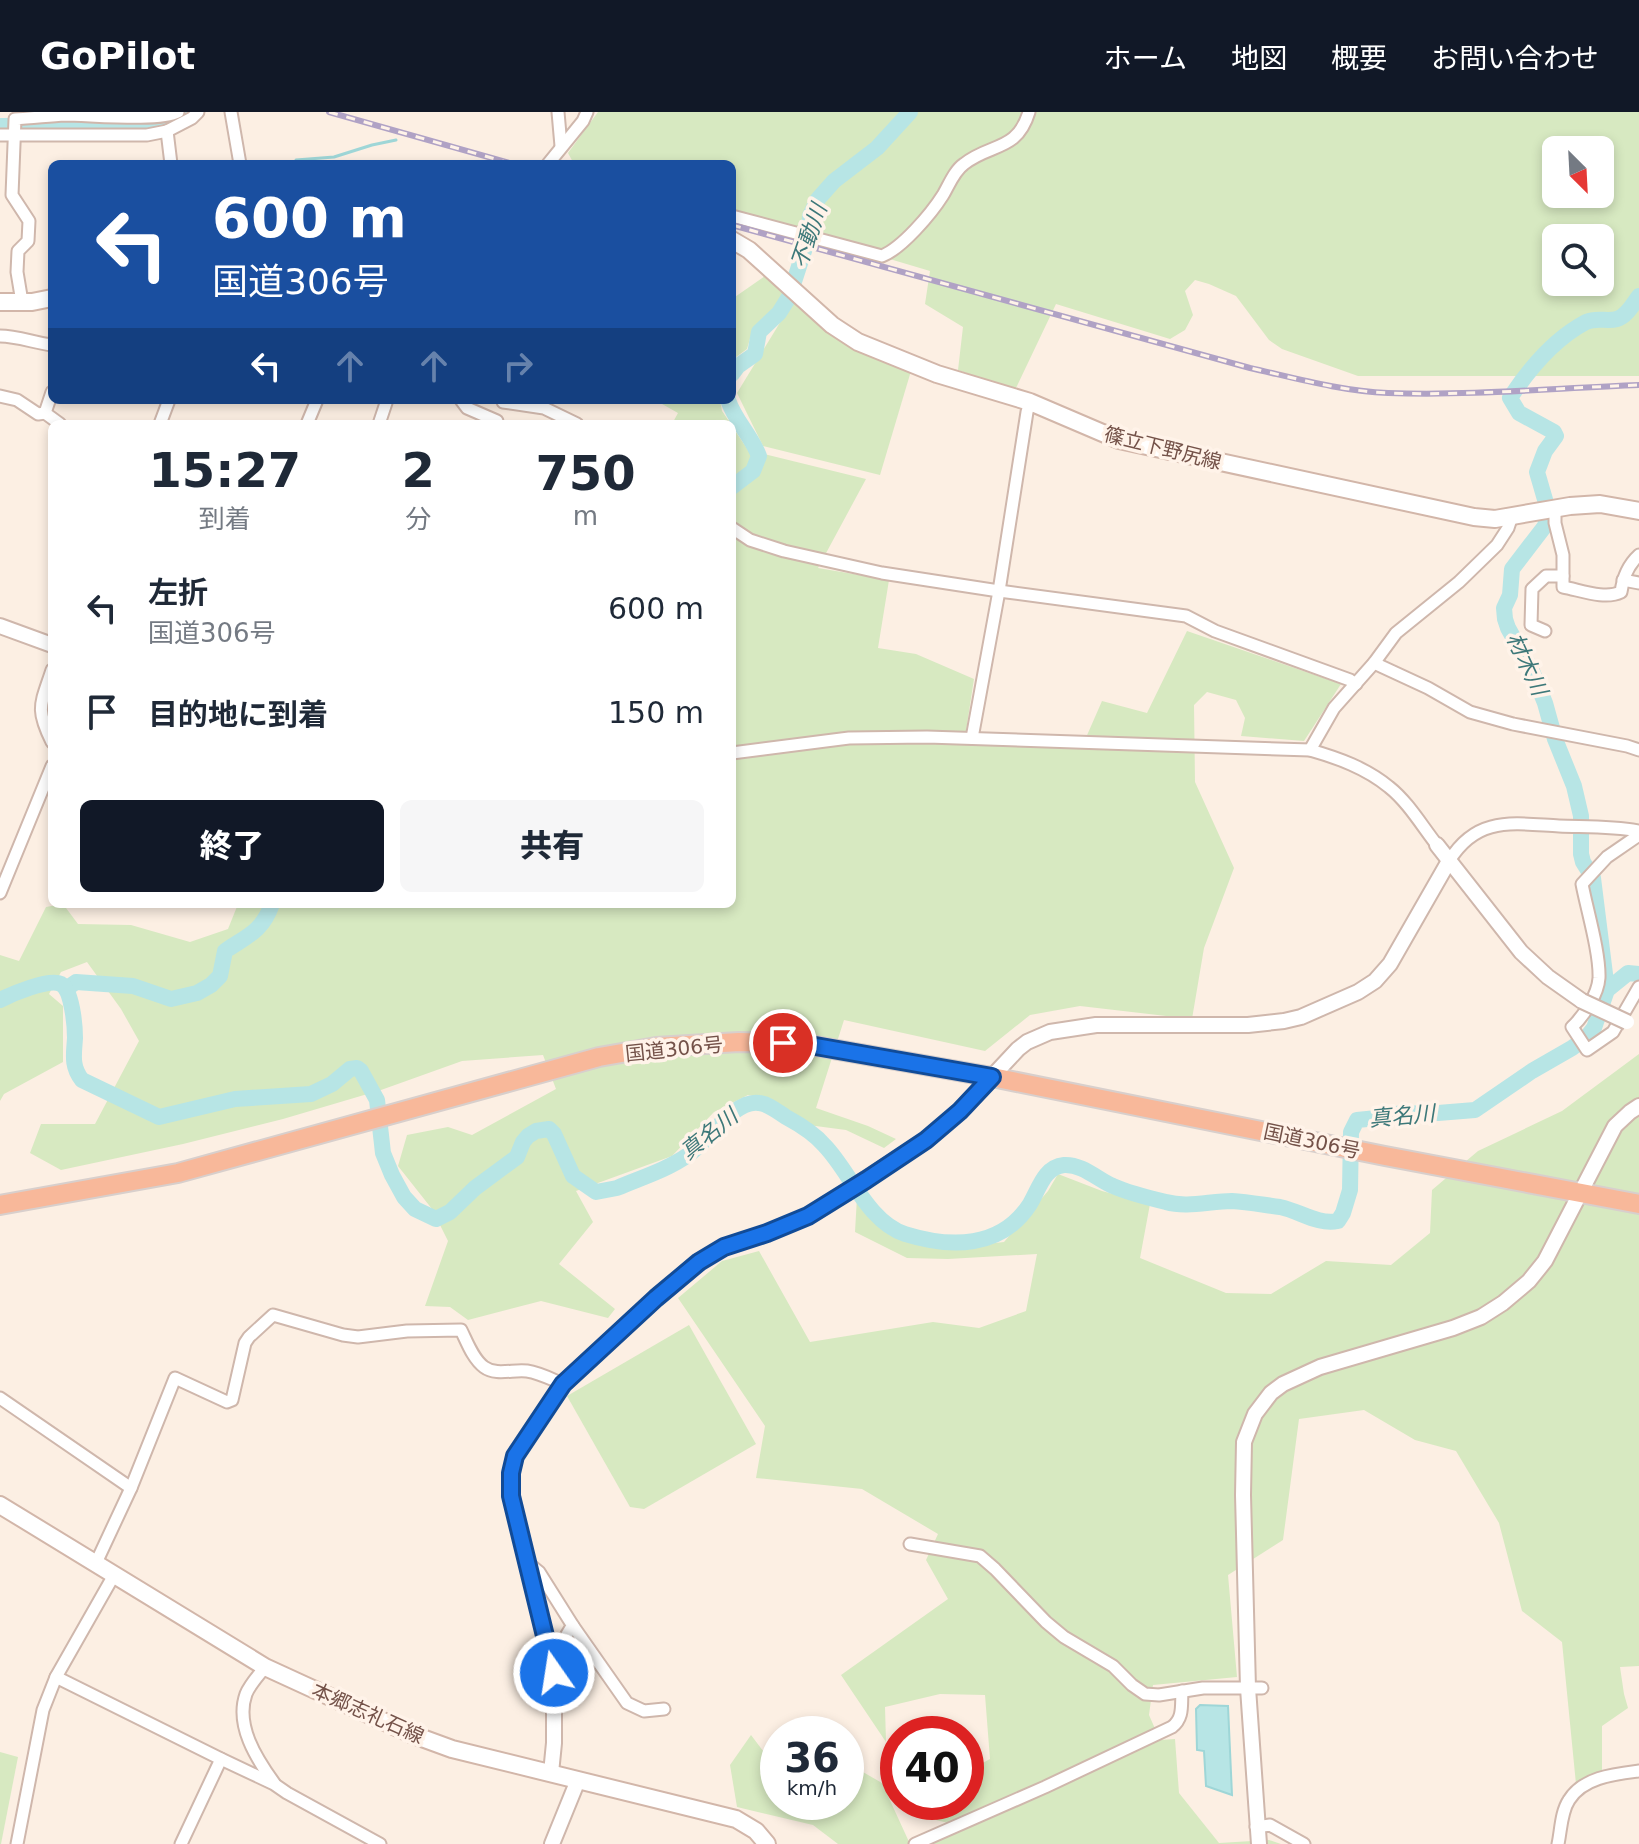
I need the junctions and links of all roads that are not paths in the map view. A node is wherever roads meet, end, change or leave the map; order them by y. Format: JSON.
{"nodes":[{"id":1,"x":178,"y":112,"type":"edge"},
{"id":2,"x":198,"y":112,"type":"edge"},
{"id":3,"x":231,"y":112,"type":"edge"},
{"id":4,"x":558,"y":112,"type":"edge"},
{"id":5,"x":587,"y":112,"type":"edge"},
{"id":6,"x":1029,"y":112,"type":"edge"},
{"id":7,"x":0,"y":119,"type":"edge"},
{"id":8,"x":15,"y":123,"type":"edge"},
{"id":9,"x":167,"y":131,"type":"junction"},
{"id":10,"x":0,"y":135,"type":"edge"},
{"id":11,"x":561,"y":146,"type":"junction"},
{"id":12,"x":171,"y":160,"type":"edge"},
{"id":13,"x":239,"y":160,"type":"edge"},
{"id":14,"x":551,"y":160,"type":"edge"},
{"id":15,"x":736,"y":217,"type":"edge"},
{"id":16,"x":736,"y":242,"type":"edge"},
{"id":17,"x":48,"y":299,"type":"edge"},
{"id":18,"x":0,"y":302,"type":"edge"},
{"id":19,"x":22,"y":302,"type":"junction"},
{"id":20,"x":0,"y":336,"type":"edge"},
{"id":21,"x":48,"y":344,"type":"edge"},
{"id":22,"x":0,"y":396,"type":"edge"},
{"id":23,"x":1030,"y":402,"type":"junction"},
{"id":24,"x":48,"y":404,"type":"edge"},
{"id":25,"x":464,"y":404,"type":"edge"},
{"id":26,"x":521,"y":404,"type":"edge"},
{"id":27,"x":45,"y":413,"type":"junction"},
{"id":28,"x":55,"y":420,"type":"edge"},
{"id":29,"x":492,"y":420,"type":"edge"},
{"id":30,"x":569,"y":420,"type":"edge"},
{"id":31,"x":1548,"y":510,"type":"junction"},
{"id":32,"x":1639,"y":511,"type":"edge"},
{"id":33,"x":1512,"y":516,"type":"junction"},
{"id":34,"x":736,"y":531,"type":"edge"},
{"id":35,"x":1639,"y":555,"type":"edge"},
{"id":36,"x":1563,"y":576,"type":"junction"},
{"id":37,"x":1623,"y":580,"type":"junction"},
{"id":38,"x":1639,"y":583,"type":"edge"},
{"id":39,"x":999,"y":591,"type":"junction"},
{"id":40,"x":0,"y":626,"type":"edge"},
{"id":41,"x":1545,"y":631,"type":"dead end"},
{"id":42,"x":48,"y":644,"type":"edge"},
{"id":43,"x":1374,"y":663,"type":"junction"},
{"id":44,"x":48,"y":683,"type":"edge"},
{"id":45,"x":1356,"y":684,"type":"junction"},
{"id":46,"x":48,"y":734,"type":"edge"},
{"id":47,"x":972,"y":738,"type":"junction"},
{"id":48,"x":1310,"y":750,"type":"junction"},
{"id":49,"x":1639,"y":750,"type":"edge"},
{"id":50,"x":736,"y":752,"type":"edge"},
{"id":51,"x":48,"y":776,"type":"edge"},
{"id":52,"x":1639,"y":833,"type":"edge"},
{"id":53,"x":1437,"y":845,"type":"joint"},
{"id":54,"x":1449,"y":861,"type":"junction"},
{"id":55,"x":0,"y":893,"type":"edge"},
{"id":56,"x":1639,"y":987,"type":"edge"},
{"id":57,"x":1633,"y":1023,"type":"edge"},
{"id":58,"x":992,"y":1077,"type":"junction"},
{"id":59,"x":1639,"y":1106,"type":"edge"},
{"id":60,"x":1580,"y":1192,"type":"junction"},
{"id":61,"x":1639,"y":1204,"type":"edge"},
{"id":62,"x":0,"y":1205,"type":"edge"},
{"id":63,"x":563,"y":1384,"type":"junction"},
{"id":64,"x":0,"y":1398,"type":"edge"},
{"id":65,"x":131,"y":1488,"type":"junction"},
{"id":66,"x":0,"y":1505,"type":"edge"},
{"id":67,"x":910,"y":1544,"type":"dead end"},
{"id":68,"x":96,"y":1563,"type":"junction"},
{"id":69,"x":528,"y":1563,"type":"junction"},
{"id":70,"x":114,"y":1575,"type":"junction"},
{"id":71,"x":573,"y":1626,"type":"junction"},
{"id":72,"x":265,"y":1667,"type":"junction"},
{"id":73,"x":56,"y":1677,"type":"junction"},
{"id":74,"x":1255,"y":1688,"type":"junction"},
{"id":75,"x":1182,"y":1691,"type":"junction"},
{"id":76,"x":555,"y":1706,"type":"junction"},
{"id":77,"x":664,"y":1709,"type":"dead end"},
{"id":78,"x":221,"y":1759,"type":"junction"},
{"id":79,"x":1639,"y":1771,"type":"edge"},
{"id":80,"x":551,"y":1773,"type":"junction"},
{"id":81,"x":578,"y":1780,"type":"junction"},
{"id":82,"x":274,"y":1784,"type":"junction"},
{"id":83,"x":1256,"y":1827,"type":"junction"},
{"id":84,"x":17,"y":1844,"type":"edge"},
{"id":85,"x":181,"y":1844,"type":"edge"},
{"id":86,"x":380,"y":1844,"type":"edge"},
{"id":87,"x":552,"y":1844,"type":"edge"},
{"id":88,"x":767,"y":1844,"type":"edge"},
{"id":89,"x":915,"y":1844,"type":"edge"},
{"id":90,"x":1259,"y":1844,"type":"edge"},
{"id":91,"x":1304,"y":1844,"type":"edge"},
{"id":92,"x":1558,"y":1844,"type":"edge"}],
"edges":[{"from":1,"to":8,"type":"street"},
{"from":2,"to":9,"type":"street"},
{"from":3,"to":13,"type":"street"},
{"from":4,"to":11,"type":"street"},
{"from":5,"to":11,"type":"street"},
{"from":6,"to":15,"type":"street"},
{"from":7,"to":8,"type":"street"},
{"from":8,"to":9,"type":"street"},
{"from":8,"to":10,"type":"street"},
{"from":8,"to":19,"type":"street"},
{"from":9,"to":12,"type":"street"},
{"from":11,"to":14,"type":"street"},
{"from":16,"to":23,"type":"main road","name":"篠立下野尻線"},
{"from":17,"to":19,"type":"main road"},
{"from":18,"to":19,"type":"main road"},
{"from":20,"to":21,"type":"street"},
{"from":22,"to":27,"type":"street"},
{"from":23,"to":33,"type":"main road","name":"篠立下野尻線"},
{"from":23,"to":39,"type":"street"},
{"from":24,"to":27,"type":"street"},
{"from":25,"to":29,"type":"street"},
{"from":26,"to":30,"type":"street"},
{"from":27,"to":28,"type":"street"},
{"from":31,"to":32,"type":"main road","name":"篠立下野尻線"},
{"from":31,"to":33,"type":"main road","name":"篠立下野尻線"},
{"from":31,"to":36,"type":"street"},
{"from":33,"to":43,"type":"street"},
{"from":34,"to":39,"type":"street"},
{"from":35,"to":37,"type":"street"},
{"from":36,"to":37,"type":"street"},
{"from":36,"to":41,"type":"street"},
{"from":37,"to":38,"type":"street"},
{"from":39,"to":45,"type":"street"},
{"from":39,"to":47,"type":"street"},
{"from":40,"to":42,"type":"street"},
{"from":43,"to":45,"type":"street"},
{"from":43,"to":49,"type":"street"},
{"from":44,"to":46,"type":"street"},
{"from":45,"to":48,"type":"street"},
{"from":47,"to":48,"type":"street"},
{"from":47,"to":50,"type":"street"},
{"from":48,"to":53,"type":"street"},
{"from":51,"to":55,"type":"street"},
{"from":52,"to":54,"type":"street"},
{"from":52,"to":56,"type":"street"},
{"from":53,"to":54,"type":"street"},
{"from":54,"to":57,"type":"street","bridge":true},
{"from":54,"to":58,"type":"street"},
{"from":58,"to":60,"type":"highway","name":"国道306号"},
{"from":58,"to":62,"type":"highway","name":"国道306号"},
{"from":58,"to":63,"type":"street"},
{"from":59,"to":60,"type":"street"},
{"from":60,"to":61,"type":"highway","name":"国道306号"},
{"from":60,"to":74,"type":"street"},
{"from":63,"to":65,"type":"street"},
{"from":63,"to":69,"type":"street"},
{"from":64,"to":65,"type":"street"},
{"from":65,"to":68,"type":"street"},
{"from":66,"to":68,"type":"main road","name":"本郷志礼石線"},
{"from":67,"to":75,"type":"street"},
{"from":68,"to":70,"type":"main road","name":"本郷志礼石線"},
{"from":69,"to":71,"type":"street"},
{"from":69,"to":76,"type":"street"},
{"from":70,"to":72,"type":"main road","name":"本郷志礼石線"},
{"from":70,"to":73,"type":"street"},
{"from":71,"to":76,"type":"street"},
{"from":71,"to":77,"type":"street"},
{"from":72,"to":80,"type":"main road","name":"本郷志礼石線"},
{"from":72,"to":82,"type":"street"},
{"from":73,"to":78,"type":"street"},
{"from":73,"to":84,"type":"street"},
{"from":74,"to":75,"type":"street"},
{"from":74,"to":83,"type":"street"},
{"from":75,"to":89,"type":"street"},
{"from":76,"to":80,"type":"street"},
{"from":78,"to":82,"type":"street"},
{"from":78,"to":85,"type":"street"},
{"from":79,"to":92,"type":"street"},
{"from":80,"to":81,"type":"main road","name":"本郷志礼石線"},
{"from":81,"to":87,"type":"street"},
{"from":81,"to":88,"type":"main road","name":"本郷志礼石線"},
{"from":82,"to":86,"type":"street"},
{"from":83,"to":90,"type":"street"},
{"from":83,"to":91,"type":"street"}]}
